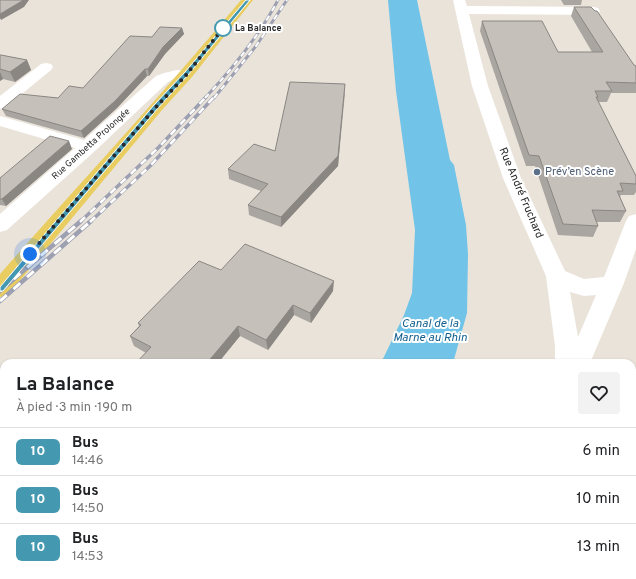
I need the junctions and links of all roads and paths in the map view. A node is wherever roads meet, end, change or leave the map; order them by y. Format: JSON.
{"nodes":[{"id":1,"x":248,"y":0,"type":"edge"},
{"id":2,"x":585,"y":0,"type":"edge"},
{"id":3,"x":460,"y":5,"type":"edge"},
{"id":4,"x":46,"y":67,"type":"dead end"},
{"id":5,"x":187,"y":74,"type":"junction"},
{"id":6,"x":0,"y":104,"type":"edge"},
{"id":7,"x":0,"y":121,"type":"edge"},
{"id":8,"x":89,"y":146,"type":"junction"},
{"id":9,"x":636,"y":221,"type":"edge"},
{"id":10,"x":0,"y":225,"type":"edge"},
{"id":11,"x":558,"y":276,"type":"junction"},
{"id":12,"x":613,"y":283,"type":"junction"},
{"id":13,"x":0,"y":289,"type":"edge"},
{"id":14,"x":567,"y":359,"type":"edge"},
{"id":15,"x":580,"y":359,"type":"edge"}],
"edges":[{"from":1,"to":5,"type":"main road"},
{"from":2,"to":3,"type":"street"},
{"from":3,"to":11,"type":"street","name":"Rue André Fruchard"},
{"from":4,"to":6,"type":"street"},
{"from":5,"to":8,"type":"street","name":"Rue Gambetta Prolongée"},
{"from":5,"to":13,"type":"main road"},
{"from":7,"to":8,"type":"street"},
{"from":8,"to":10,"type":"street","name":"Rue Gambetta Prolongée"},
{"from":9,"to":12,"type":"street"},
{"from":11,"to":12,"type":"street"},
{"from":11,"to":14,"type":"street","name":"Rue André Fruchard"},
{"from":12,"to":15,"type":"street"}]}
